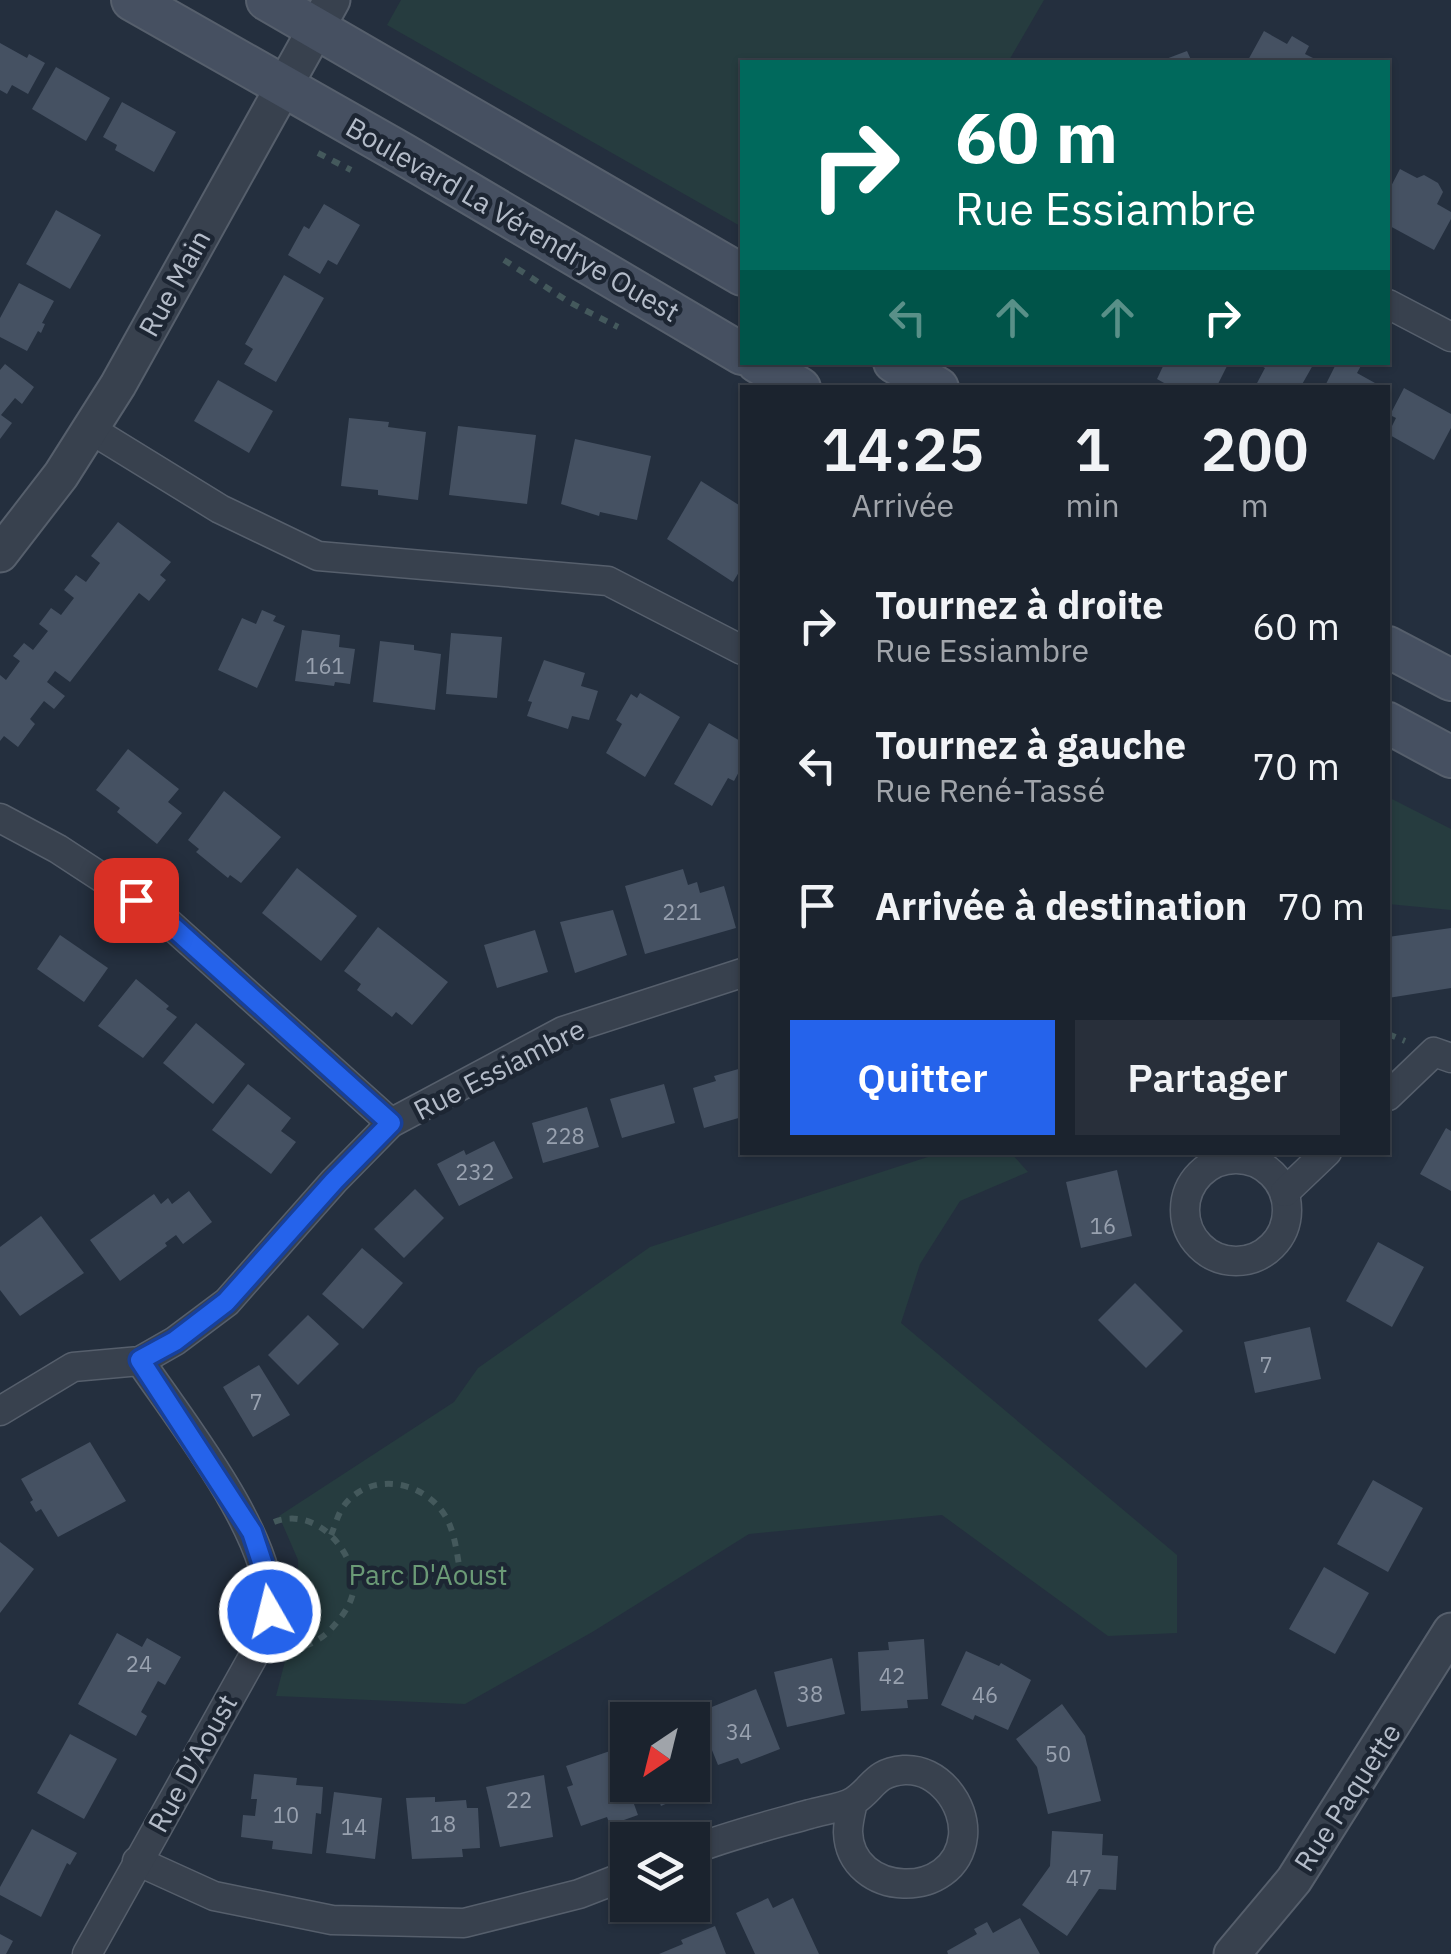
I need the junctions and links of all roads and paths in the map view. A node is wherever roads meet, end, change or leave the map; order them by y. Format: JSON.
{"nodes":[{"id":1,"x":132,"y":0,"type":"edge"},
{"id":2,"x":267,"y":0,"type":"edge"},
{"id":3,"x":324,"y":14,"type":"edge"},
{"id":4,"x":283,"y":85,"type":"junction"},
{"id":5,"x":740,"y":274,"type":"edge"},
{"id":6,"x":1390,"y":305,"type":"edge"},
{"id":7,"x":1451,"y":337,"type":"edge"},
{"id":8,"x":740,"y":353,"type":"edge"},
{"id":9,"x":762,"y":365,"type":"edge"},
{"id":10,"x":899,"y":365,"type":"edge"},
{"id":11,"x":795,"y":385,"type":"edge"},
{"id":12,"x":933,"y":385,"type":"edge"},
{"id":13,"x":90,"y":429,"type":"junction"},
{"id":14,"x":0,"y":554,"type":"edge"},
{"id":15,"x":1390,"y":648,"type":"edge"},
{"id":16,"x":740,"y":649,"type":"edge"},
{"id":17,"x":1451,"y":680,"type":"edge"},
{"id":18,"x":1390,"y":724,"type":"edge"},
{"id":19,"x":1451,"y":757,"type":"edge"},
{"id":20,"x":0,"y":818,"type":"edge"},
{"id":21,"x":740,"y":974,"type":"edge"},
{"id":22,"x":1451,"y":1058,"type":"edge"},
{"id":23,"x":1390,"y":1094,"type":"edge"},
{"id":24,"x":391,"y":1123,"type":"junction"},
{"id":25,"x":1324,"y":1155,"type":"edge"},
{"id":26,"x":1285,"y":1192,"type":"dead end"},
{"id":27,"x":140,"y":1360,"type":"junction"},
{"id":28,"x":0,"y":1411,"type":"edge"},
{"id":29,"x":252,"y":1532,"type":"junction"},
{"id":30,"x":331,"y":1535,"type":"junction"},
{"id":31,"x":463,"y":1587,"type":"dead end"},
{"id":32,"x":259,"y":1646,"type":"junction"},
{"id":33,"x":1447,"y":1647,"type":"edge"},
{"id":34,"x":853,"y":1802,"type":"junction"},
{"id":35,"x":710,"y":1845,"type":"edge"},
{"id":36,"x":136,"y":1861,"type":"junction"},
{"id":37,"x":610,"y":1882,"type":"edge"},
{"id":38,"x":87,"y":1954,"type":"edge"},
{"id":39,"x":1232,"y":1954,"type":"edge"}],
"edges":[{"from":1,"to":4,"type":"main road","name":"Boulevard La Vérendrye Ouest"},
{"from":2,"to":3,"type":"main road"},
{"from":3,"to":4,"type":"street","name":"Rue Main"},
{"from":3,"to":5,"type":"main road"},
{"from":4,"to":8,"type":"main road","name":"Boulevard La Vérendrye Ouest"},
{"from":4,"to":13,"type":"street","name":"Rue Main"},
{"from":6,"to":7,"type":"street"},
{"from":9,"to":11,"type":"main road"},
{"from":10,"to":12,"type":"main road"},
{"from":13,"to":14,"type":"street","name":"Rue Main"},
{"from":13,"to":16,"type":"street"},
{"from":15,"to":17,"type":"main road"},
{"from":18,"to":19,"type":"main road"},
{"from":20,"to":24,"type":"street"},
{"from":21,"to":24,"type":"street","name":"Rue Essiambre"},
{"from":22,"to":23,"type":"street"},
{"from":24,"to":27,"type":"street","name":"Rue Essiambre"},
{"from":25,"to":26,"type":"street"},
{"from":27,"to":28,"type":"street","name":"Rue Essiambre"},
{"from":27,"to":29,"type":"street","name":"Rue D'Aoust"},
{"from":29,"to":30,"type":"path"},
{"from":29,"to":32,"type":"street","name":"Rue D'Aoust"},
{"from":30,"to":31,"type":"path"},
{"from":30,"to":32,"type":"path"},
{"from":32,"to":36,"type":"street","name":"Rue D'Aoust"},
{"from":33,"to":39,"type":"street","name":"Rue Paquette"},
{"from":34,"to":34,"type":"street"},
{"from":34,"to":35,"type":"street"},
{"from":36,"to":37,"type":"street"},
{"from":36,"to":38,"type":"street","name":"Rue D'Aoust"}]}
